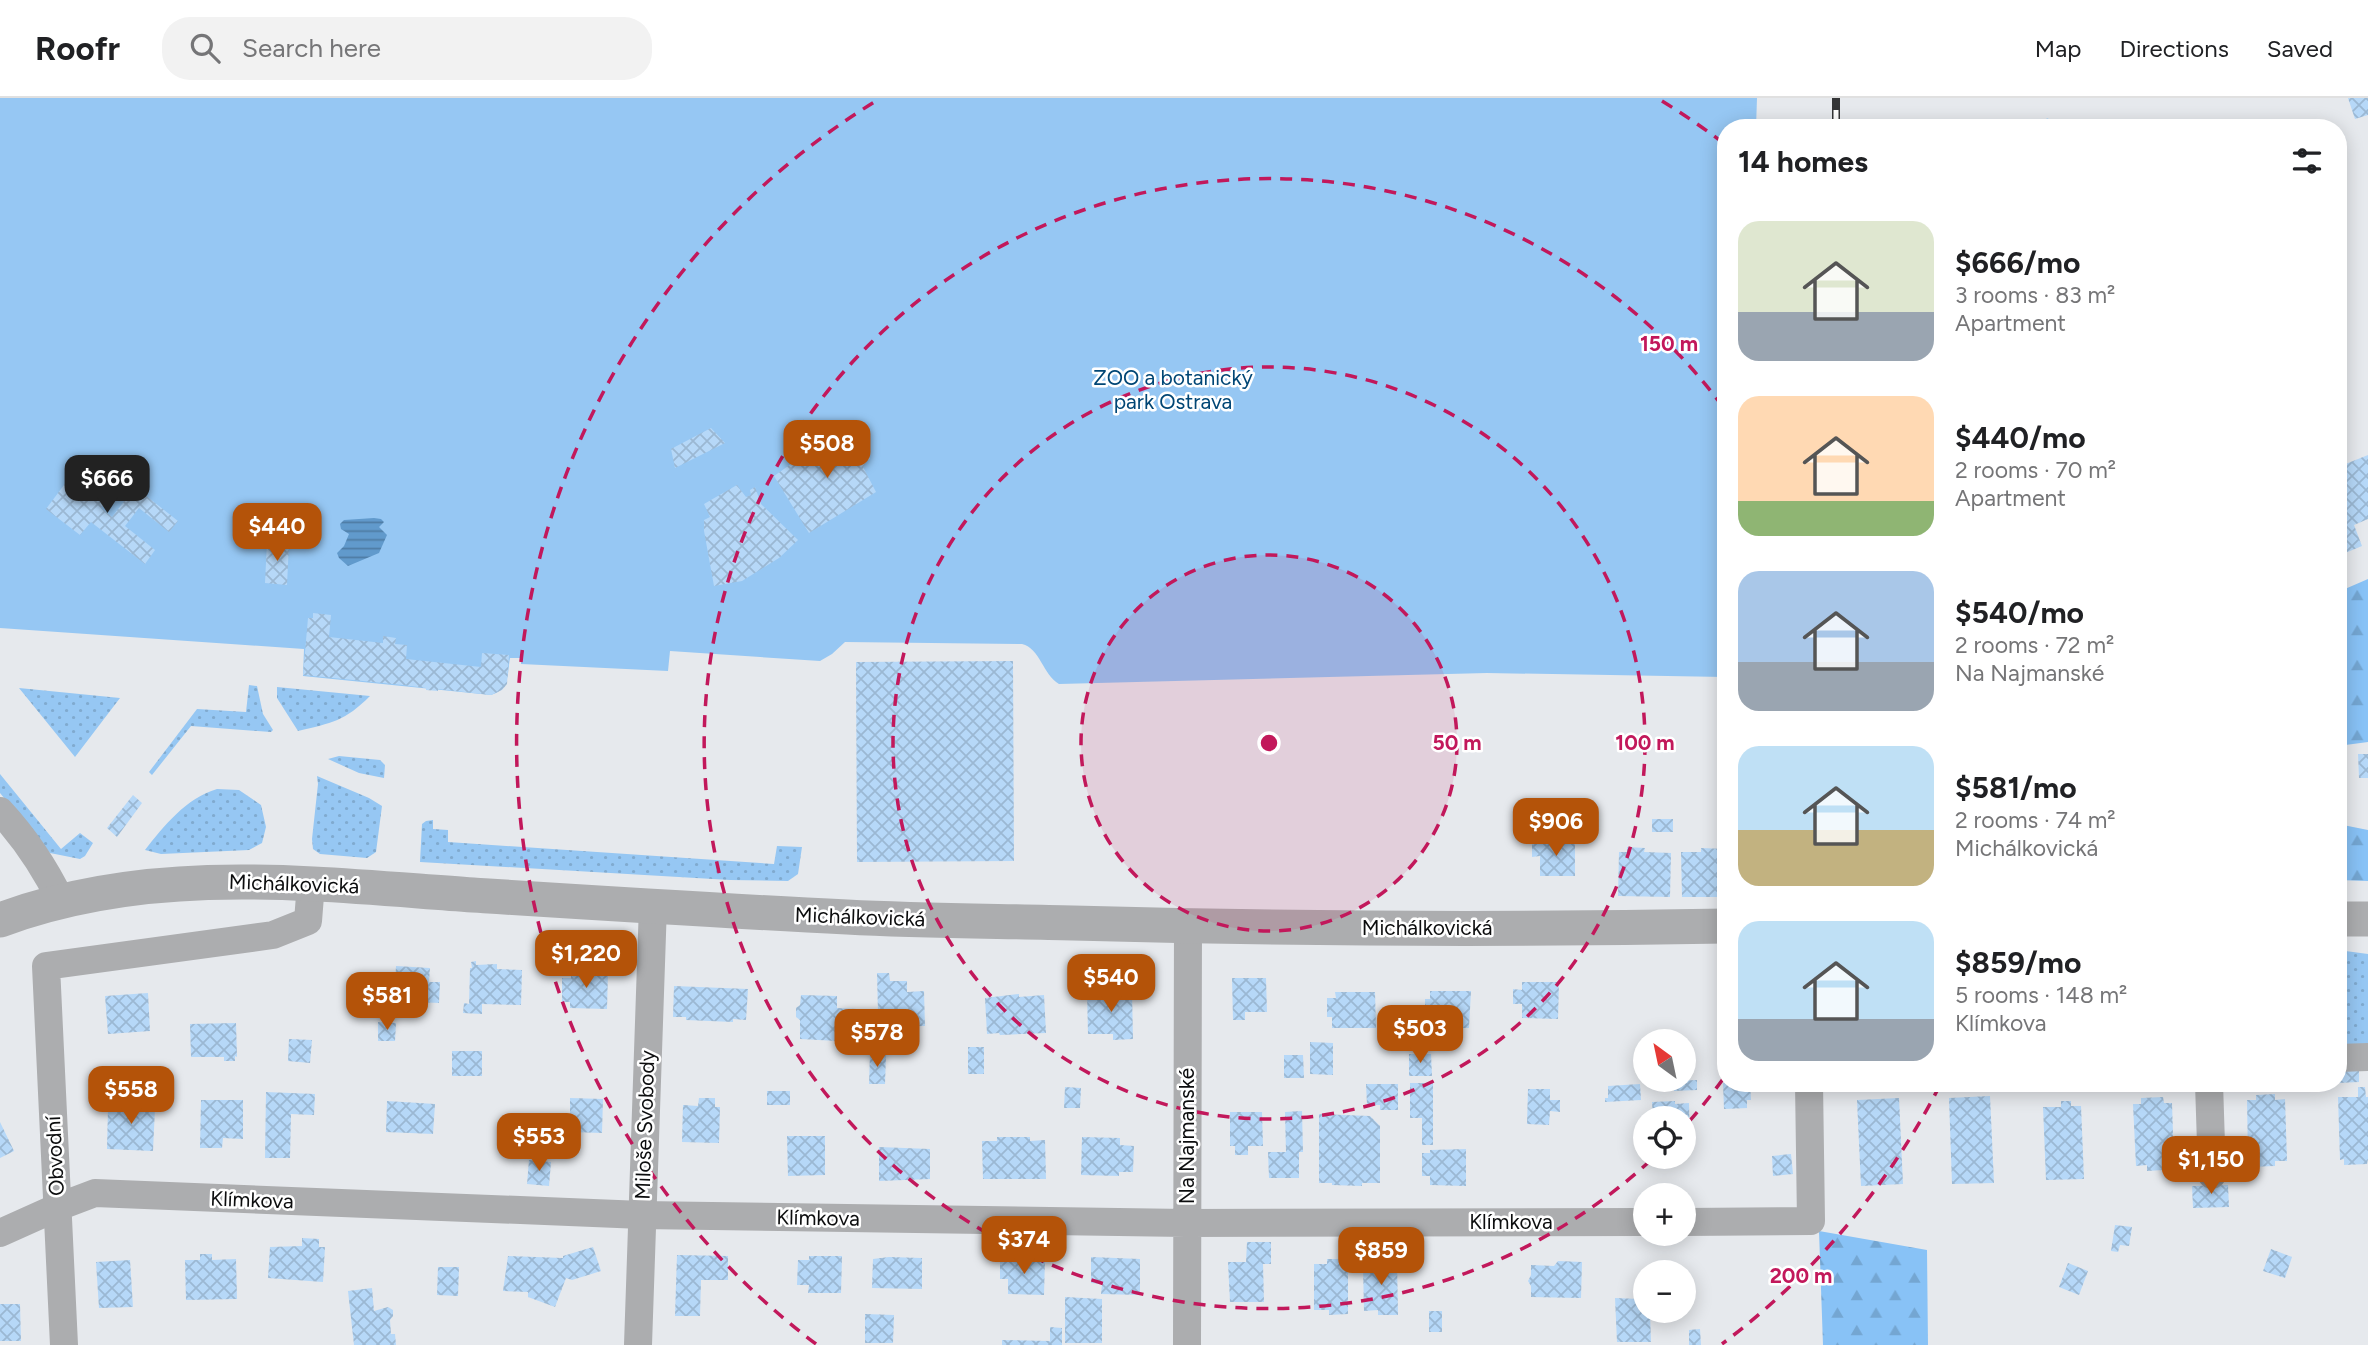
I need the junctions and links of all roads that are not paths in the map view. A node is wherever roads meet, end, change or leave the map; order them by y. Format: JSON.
{"nodes":[{"id":1,"x":0,"y":811,"type":"edge"},
{"id":2,"x":311,"y":883,"type":"junction"},
{"id":3,"x":61,"y":901,"type":"junction"},
{"id":4,"x":653,"y":905,"type":"junction"},
{"id":5,"x":2347,"y":919,"type":"edge"},
{"id":6,"x":2368,"y":919,"type":"edge"},
{"id":7,"x":0,"y":920,"type":"edge"},
{"id":8,"x":1188,"y":926,"type":"junction"},
{"id":9,"x":1717,"y":926,"type":"edge"},
{"id":10,"x":2368,"y":1057,"type":"edge"},
{"id":11,"x":2347,"y":1058,"type":"edge"},
{"id":12,"x":1809,"y":1092,"type":"edge"},
{"id":13,"x":2209,"y":1092,"type":"edge"},
{"id":14,"x":2212,"y":1175,"type":"dead end"},
{"id":15,"x":58,"y":1207,"type":"junction"},
{"id":16,"x":642,"y":1215,"type":"junction"},
{"id":17,"x":1633,"y":1222,"type":"edge"},
{"id":18,"x":1696,"y":1222,"type":"edge"},
{"id":19,"x":1186,"y":1223,"type":"junction"},
{"id":20,"x":0,"y":1233,"type":"edge"},
{"id":21,"x":65,"y":1345,"type":"edge"},
{"id":22,"x":638,"y":1345,"type":"edge"},
{"id":23,"x":1187,"y":1345,"type":"edge"}],
"edges":[{"from":1,"to":3,"type":"street"},
{"from":2,"to":3,"type":"street","name":"Michálkovická"},
{"from":2,"to":4,"type":"street","name":"Michálkovická"},
{"from":2,"to":15,"type":"street","name":"Obvodní"},
{"from":3,"to":7,"type":"street","name":"Michálkovická"},
{"from":4,"to":8,"type":"street","name":"Michálkovická"},
{"from":4,"to":16,"type":"street","name":"Miloše Svobody"},
{"from":5,"to":6,"type":"street"},
{"from":8,"to":9,"type":"street","name":"Michálkovická"},
{"from":8,"to":19,"type":"street","name":"Na Najmanské"},
{"from":10,"to":11,"type":"street"},
{"from":12,"to":18,"type":"street"},
{"from":13,"to":14,"type":"street"},
{"from":15,"to":16,"type":"street","name":"Klímkova"},
{"from":15,"to":20,"type":"street","name":"Klímkova"},
{"from":15,"to":21,"type":"street","name":"Obvodní"},
{"from":16,"to":19,"type":"street","name":"Klímkova"},
{"from":16,"to":22,"type":"street","name":"Miloše Svobody"},
{"from":17,"to":19,"type":"street","name":"Klímkova"},
{"from":19,"to":23,"type":"street","name":"Na Najmanské"}]}
